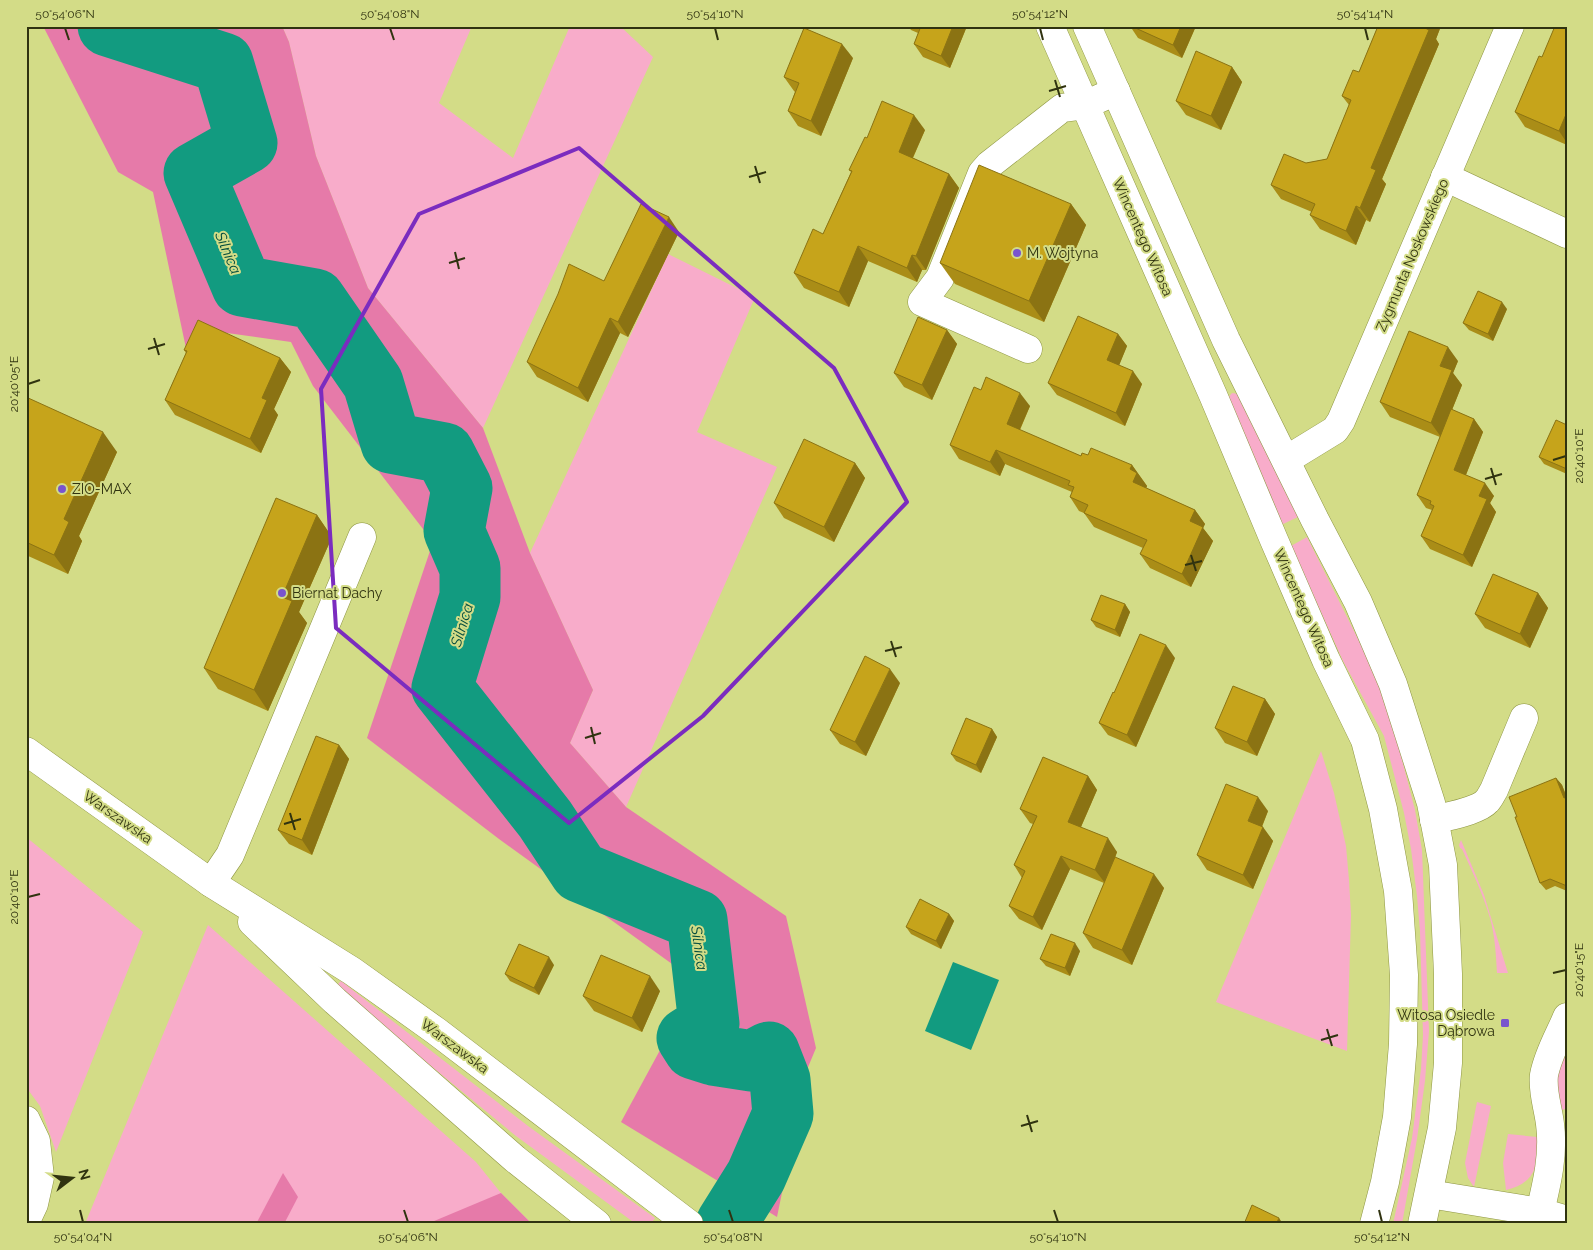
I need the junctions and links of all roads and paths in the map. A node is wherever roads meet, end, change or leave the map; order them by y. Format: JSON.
{"nodes":[{"id":1,"x":1050,"y":26,"type":"edge"},
{"id":2,"x":1087,"y":26,"type":"edge"},
{"id":3,"x":1510,"y":26,"type":"edge"},
{"id":4,"x":1116,"y":91,"type":"junction"},
{"id":5,"x":1085,"y":105,"type":"junction"},
{"id":6,"x":1445,"y":177,"type":"junction"},
{"id":7,"x":1567,"y":234,"type":"edge"},
{"id":8,"x":1028,"y":349,"type":"dead end"},
{"id":9,"x":1286,"y":460,"type":"junction"},
{"id":10,"x":362,"y":537,"type":"dead end"},
{"id":11,"x":1524,"y":718,"type":"dead end"},
{"id":12,"x":26,"y":752,"type":"edge"},
{"id":13,"x":1434,"y":820,"type":"junction"},
{"id":14,"x":211,"y":883,"type":"junction"},
{"id":15,"x":1567,"y":1017,"type":"edge"},
{"id":16,"x":26,"y":1120,"type":"edge"},
{"id":17,"x":1429,"y":1194,"type":"junction"},
{"id":18,"x":1540,"y":1212,"type":"junction"},
{"id":19,"x":1567,"y":1220,"type":"edge"},
{"id":20,"x":26,"y":1221,"type":"edge"},
{"id":21,"x":597,"y":1224,"type":"edge"},
{"id":22,"x":689,"y":1224,"type":"edge"},
{"id":23,"x":1374,"y":1224,"type":"edge"},
{"id":24,"x":1422,"y":1224,"type":"edge"}],
"edges":[{"from":1,"to":5,"type":"main road","name":"Wincentego Witosa"},
{"from":2,"to":4,"type":"main road"},
{"from":3,"to":6,"type":"main road","name":"Zygmunta Noskowskiego"},
{"from":4,"to":5,"type":"main road"},
{"from":4,"to":9,"type":"main road"},
{"from":5,"to":8,"type":"main road"},
{"from":5,"to":23,"type":"main road","name":"Wincentego Witosa"},
{"from":6,"to":7,"type":"main road"},
{"from":6,"to":9,"type":"main road","name":"Zygmunta Noskowskiego"},
{"from":9,"to":13,"type":"main road"},
{"from":10,"to":14,"type":"main road"},
{"from":11,"to":13,"type":"main road"},
{"from":12,"to":14,"type":"main road","name":"Warszawska"},
{"from":13,"to":17,"type":"main road"},
{"from":14,"to":21,"type":"main road","name":"Warszawska"},
{"from":14,"to":22,"type":"main road","name":"Warszawska"},
{"from":15,"to":18,"type":"main road"},
{"from":16,"to":20,"type":"main road"},
{"from":17,"to":18,"type":"main road"},
{"from":17,"to":24,"type":"main road"},
{"from":18,"to":19,"type":"main road"}]}
